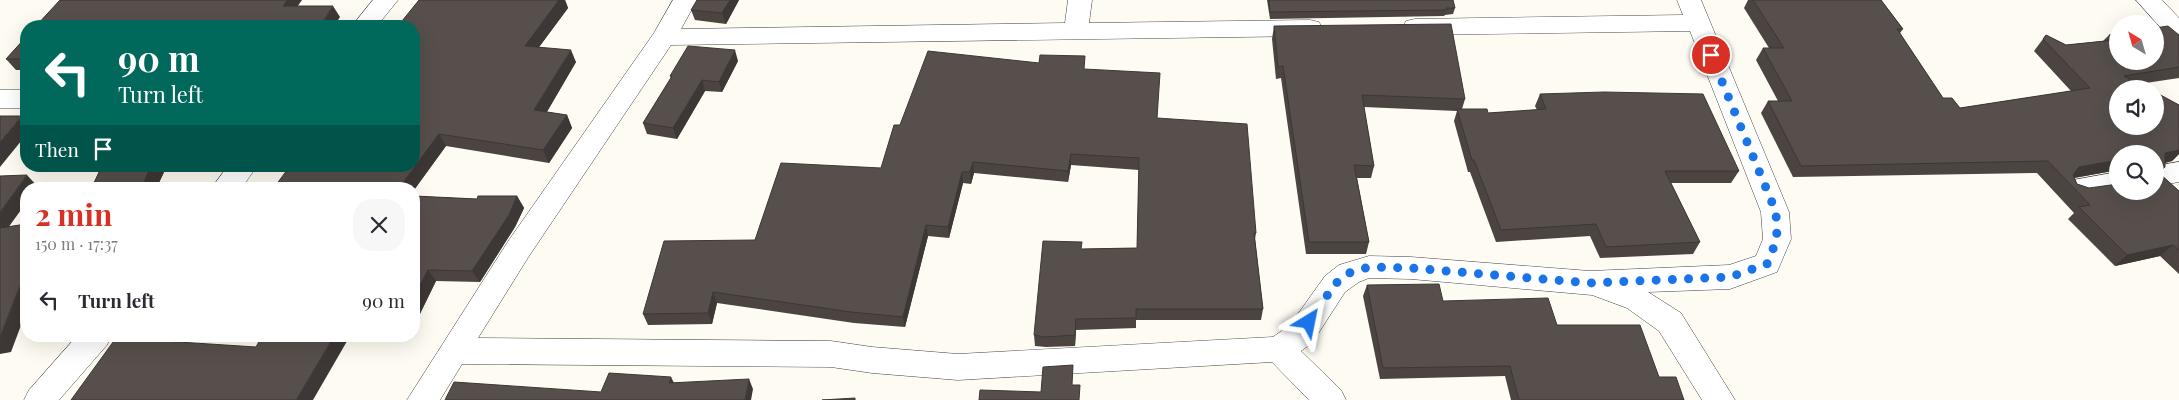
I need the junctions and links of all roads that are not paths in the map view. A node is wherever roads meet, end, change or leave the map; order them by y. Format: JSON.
{"nodes":[{"id":1,"x":386,"y":0,"type":"edge"},
{"id":2,"x":685,"y":0,"type":"edge"},
{"id":3,"x":1080,"y":0,"type":"edge"},
{"id":4,"x":2148,"y":0,"type":"edge"},
{"id":5,"x":1693,"y":11,"type":"edge"},
{"id":6,"x":369,"y":20,"type":"edge"},
{"id":7,"x":1392,"y":27,"type":"edge"},
{"id":8,"x":1332,"y":28,"type":"edge"},
{"id":9,"x":1076,"y":32,"type":"junction"},
{"id":10,"x":2179,"y":32,"type":"edge"},
{"id":11,"x":664,"y":37,"type":"junction"},
{"id":12,"x":0,"y":99,"type":"edge"},
{"id":13,"x":20,"y":99,"type":"edge"},
{"id":14,"x":239,"y":172,"type":"edge"},
{"id":15,"x":2179,"y":172,"type":"edge"},
{"id":16,"x":2164,"y":174,"type":"edge"},
{"id":17,"x":231,"y":182,"type":"edge"},
{"id":18,"x":2109,"y":183,"type":"edge"},
{"id":19,"x":2078,"y":188,"type":"edge"},
{"id":20,"x":1590,"y":283,"type":"junction"},
{"id":21,"x":91,"y":342,"type":"edge"},
{"id":22,"x":1279,"y":349,"type":"junction"},
{"id":23,"x":454,"y":351,"type":"junction"},
{"id":24,"x":40,"y":400,"type":"edge"},
{"id":25,"x":423,"y":400,"type":"edge"},
{"id":26,"x":1330,"y":400,"type":"edge"},
{"id":27,"x":1719,"y":400,"type":"edge"}],
"edges":[{"from":1,"to":6,"type":"street"},
{"from":2,"to":11,"type":"street"},
{"from":3,"to":9,"type":"street"},
{"from":4,"to":10,"type":"street"},
{"from":5,"to":7,"type":"street"},
{"from":5,"to":20,"type":"street"},
{"from":8,"to":9,"type":"street"},
{"from":9,"to":11,"type":"street"},
{"from":11,"to":23,"type":"street"},
{"from":12,"to":13,"type":"street"},
{"from":14,"to":17,"type":"street"},
{"from":15,"to":16,"type":"street"},
{"from":18,"to":19,"type":"street"},
{"from":20,"to":22,"type":"street"},
{"from":20,"to":27,"type":"street"},
{"from":21,"to":24,"type":"street"},
{"from":22,"to":23,"type":"street"},
{"from":22,"to":26,"type":"street"},
{"from":23,"to":25,"type":"street"}]}
